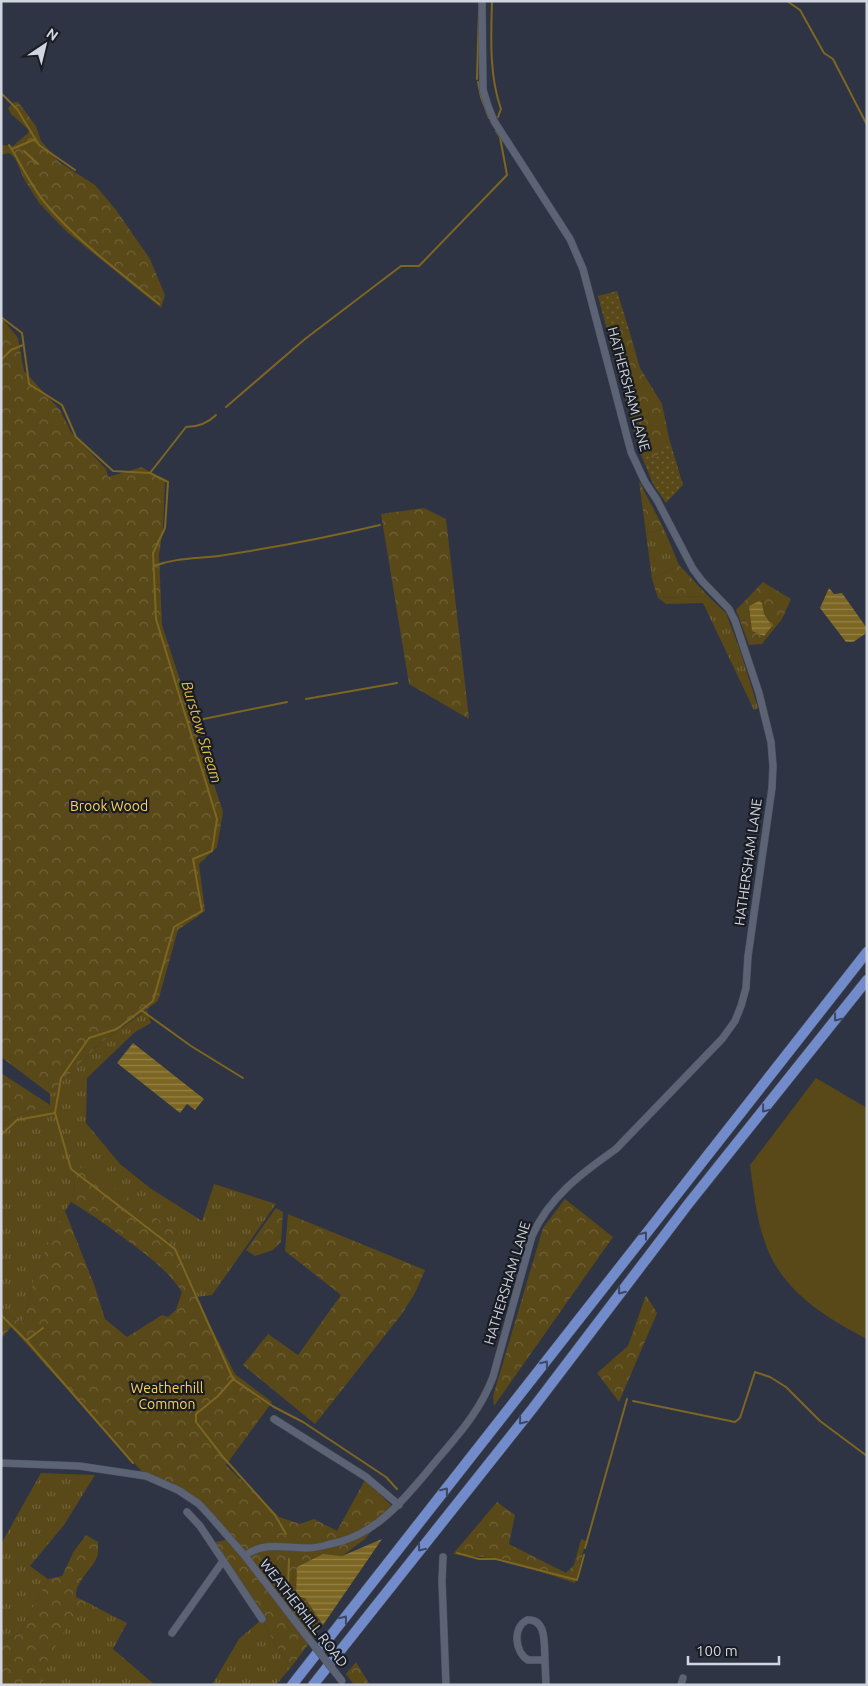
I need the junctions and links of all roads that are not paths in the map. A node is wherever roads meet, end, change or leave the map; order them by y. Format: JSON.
{"nodes":[{"id":1,"x":482,"y":1,"type":"edge"},
{"id":2,"x":867,"y":952,"type":"edge"},
{"id":3,"x":867,"y":980,"type":"edge"},
{"id":4,"x":274,"y":1420,"type":"dead end"},
{"id":5,"x":1,"y":1463,"type":"edge"},
{"id":6,"x":399,"y":1505,"type":"junction"},
{"id":7,"x":187,"y":1512,"type":"dead end"},
{"id":8,"x":211,"y":1516,"type":"junction"},
{"id":9,"x":200,"y":1526,"type":"junction"},
{"id":10,"x":245,"y":1556,"type":"junction"},
{"id":11,"x":443,"y":1558,"type":"dead end"},
{"id":12,"x":223,"y":1561,"type":"junction"},
{"id":13,"x":262,"y":1618,"type":"dead end"},
{"id":14,"x":172,"y":1633,"type":"dead end"},
{"id":15,"x":546,"y":1660,"type":"junction"},
{"id":16,"x":343,"y":1683,"type":"edge"},
{"id":17,"x":292,"y":1685,"type":"edge"},
{"id":18,"x":313,"y":1685,"type":"edge"},
{"id":19,"x":446,"y":1685,"type":"edge"},
{"id":20,"x":546,"y":1685,"type":"edge"}],
"edges":[{"from":1,"to":6,"type":"street","name":"HATHERSHAM LANE"},
{"from":17,"to":2,"type":"highway","one_way":true},
{"from":3,"to":18,"type":"highway","one_way":true},
{"from":4,"to":6,"type":"street"},
{"from":5,"to":8,"type":"street","name":"WEATHERHILL ROAD"},
{"from":6,"to":10,"type":"street","name":"HATHERSHAM LANE"},
{"from":7,"to":9,"type":"street"},
{"from":8,"to":9,"type":"street"},
{"from":8,"to":10,"type":"street","name":"WEATHERHILL ROAD"},
{"from":9,"to":12,"type":"street"},
{"from":10,"to":16,"type":"street","name":"WEATHERHILL ROAD","bridge":true},
{"from":11,"to":19,"type":"street"},
{"from":12,"to":13,"type":"street"},
{"from":12,"to":14,"type":"street"},
{"from":15,"to":15,"type":"street"},
{"from":15,"to":20,"type":"street"}]}
